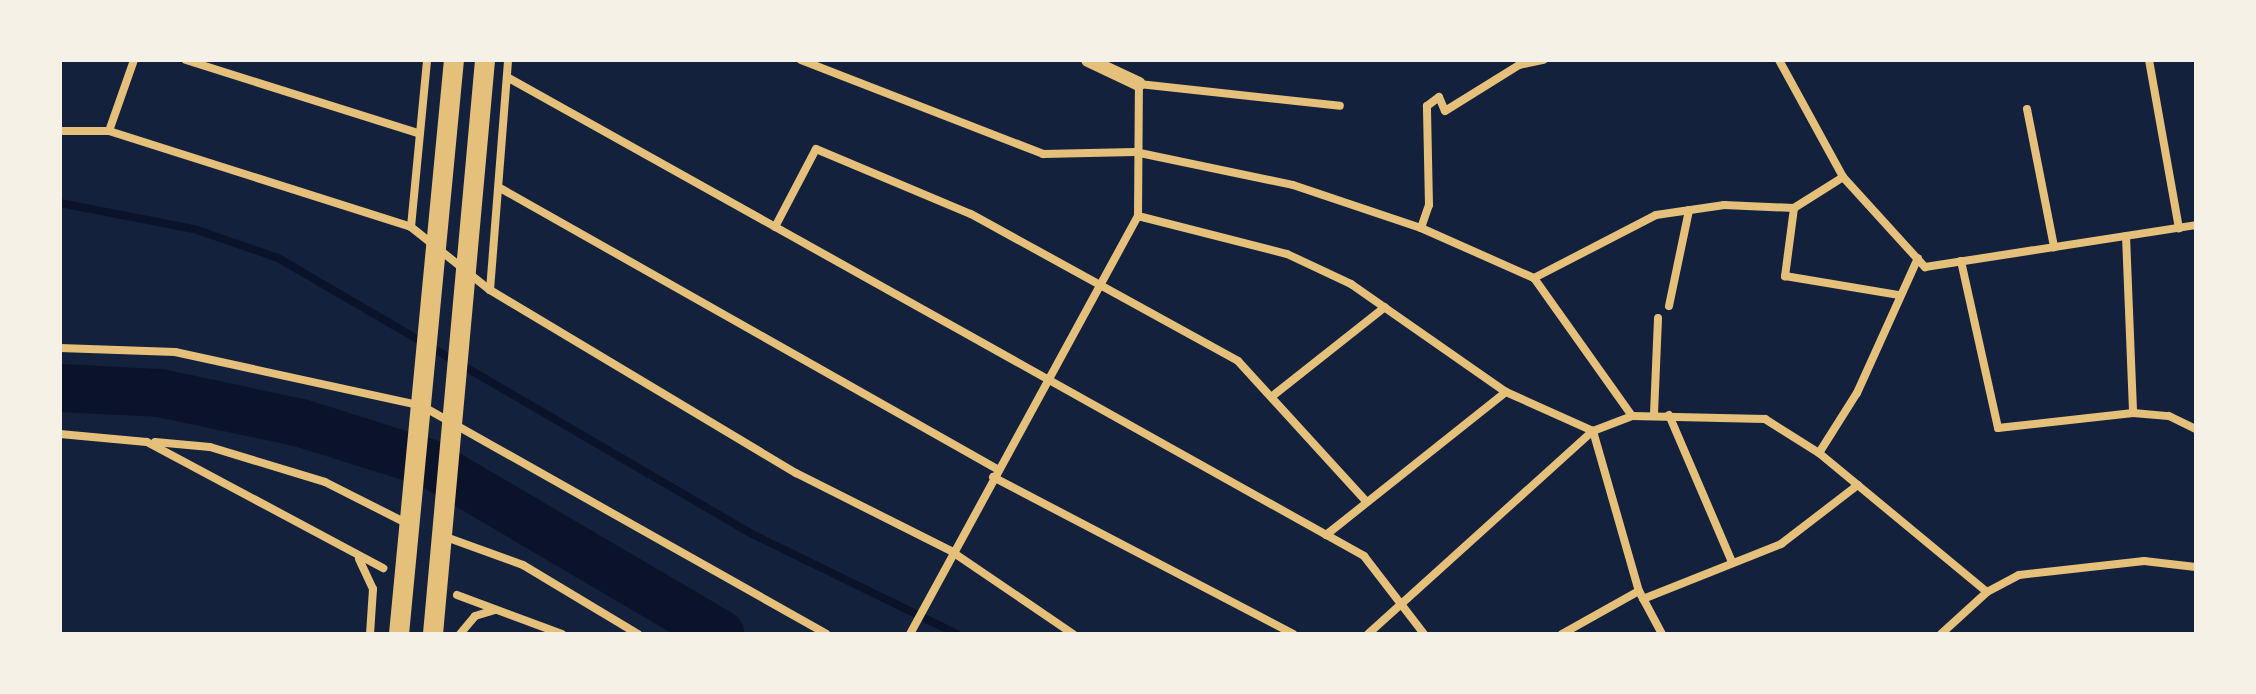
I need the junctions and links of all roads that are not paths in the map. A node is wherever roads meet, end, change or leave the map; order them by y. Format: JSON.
{"nodes":[{"id":1,"x":134,"y":60,"type":"edge"},
{"id":2,"x":186,"y":60,"type":"edge"},
{"id":3,"x":427,"y":60,"type":"edge"},
{"id":4,"x":454,"y":60,"type":"edge"},
{"id":5,"x":485,"y":60,"type":"edge"},
{"id":6,"x":508,"y":60,"type":"edge"},
{"id":7,"x":801,"y":60,"type":"edge"},
{"id":8,"x":1088,"y":60,"type":"edge"},
{"id":9,"x":1543,"y":60,"type":"edge"},
{"id":10,"x":1779,"y":60,"type":"edge"},
{"id":11,"x":2149,"y":60,"type":"edge"},
{"id":12,"x":507,"y":77,"type":"junction"},
{"id":13,"x":1139,"y":84,"type":"junction"},
{"id":14,"x":1340,"y":106,"type":"dead end"},
{"id":15,"x":2027,"y":109,"type":"dead end"},
{"id":16,"x":60,"y":131,"type":"edge"},
{"id":17,"x":109,"y":131,"type":"junction"},
{"id":18,"x":420,"y":134,"type":"junction"},
{"id":19,"x":1135,"y":152,"type":"junction"},
{"id":20,"x":1843,"y":177,"type":"junction"},
{"id":21,"x":500,"y":188,"type":"junction"},
{"id":22,"x":1794,"y":208,"type":"junction"},
{"id":23,"x":1689,"y":210,"type":"junction"},
{"id":24,"x":1138,"y":216,"type":"junction"},
{"id":25,"x":2196,"y":225,"type":"edge"},
{"id":26,"x":411,"y":227,"type":"junction"},
{"id":27,"x":775,"y":227,"type":"junction"},
{"id":28,"x":1421,"y":228,"type":"junction"},
{"id":29,"x":2179,"y":228,"type":"junction"},
{"id":30,"x":2126,"y":236,"type":"junction"},
{"id":31,"x":2054,"y":247,"type":"junction"},
{"id":32,"x":1918,"y":258,"type":"junction"},
{"id":33,"x":1961,"y":261,"type":"junction"},
{"id":34,"x":1534,"y":278,"type":"junction"},
{"id":35,"x":1098,"y":287,"type":"junction"},
{"id":36,"x":490,"y":290,"type":"junction"},
{"id":37,"x":1899,"y":295,"type":"junction"},
{"id":38,"x":1669,"y":306,"type":"dead end"},
{"id":39,"x":1385,"y":307,"type":"junction"},
{"id":40,"x":1658,"y":318,"type":"dead end"},
{"id":41,"x":60,"y":348,"type":"edge"},
{"id":42,"x":1045,"y":379,"type":"junction"},
{"id":43,"x":1506,"y":392,"type":"junction"},
{"id":44,"x":1275,"y":394,"type":"junction"},
{"id":45,"x":421,"y":412,"type":"junction"},
{"id":46,"x":2133,"y":413,"type":"junction"},
{"id":47,"x":1654,"y":414,"type":"junction"},
{"id":48,"x":1669,"y":415,"type":"junction"},
{"id":49,"x":1632,"y":416,"type":"junction"},
{"id":50,"x":452,"y":429,"type":"junction"},
{"id":51,"x":2196,"y":429,"type":"edge"},
{"id":52,"x":1593,"y":431,"type":"junction"},
{"id":53,"x":60,"y":434,"type":"edge"},
{"id":54,"x":147,"y":442,"type":"junction"},
{"id":55,"x":1819,"y":453,"type":"junction"},
{"id":56,"x":995,"y":473,"type":"junction"},
{"id":57,"x":1858,"y":485,"type":"junction"},
{"id":58,"x":1366,"y":501,"type":"junction"},
{"id":59,"x":411,"y":518,"type":"junction"},
{"id":60,"x":443,"y":531,"type":"junction"},
{"id":61,"x":1326,"y":535,"type":"junction"},
{"id":62,"x":951,"y":551,"type":"junction"},
{"id":63,"x":359,"y":559,"type":"junction"},
{"id":64,"x":1732,"y":562,"type":"junction"},
{"id":65,"x":2196,"y":567,"type":"edge"},
{"id":66,"x":383,"y":568,"type":"dead end"},
{"id":67,"x":1987,"y":592,"type":"junction"},
{"id":68,"x":457,"y":595,"type":"dead end"},
{"id":69,"x":1641,"y":595,"type":"junction"},
{"id":70,"x":1405,"y":603,"type":"junction"},
{"id":71,"x":496,"y":609,"type":"junction"},
{"id":72,"x":370,"y":634,"type":"edge"},
{"id":73,"x":399,"y":634,"type":"edge"},
{"id":74,"x":433,"y":634,"type":"edge"},
{"id":75,"x":460,"y":634,"type":"edge"},
{"id":76,"x":562,"y":634,"type":"edge"},
{"id":77,"x":638,"y":634,"type":"edge"},
{"id":78,"x":826,"y":634,"type":"edge"},
{"id":79,"x":910,"y":634,"type":"edge"},
{"id":80,"x":1073,"y":634,"type":"edge"},
{"id":81,"x":1293,"y":634,"type":"edge"},
{"id":82,"x":1368,"y":634,"type":"edge"},
{"id":83,"x":1424,"y":634,"type":"edge"},
{"id":84,"x":1562,"y":634,"type":"edge"},
{"id":85,"x":1662,"y":634,"type":"edge"},
{"id":86,"x":1941,"y":634,"type":"edge"}],
"edges":[{"from":1,"to":17,"type":"street"},
{"from":2,"to":18,"type":"street"},
{"from":3,"to":18,"type":"street"},
{"from":4,"to":45,"type":"main road"},
{"from":5,"to":50,"type":"main road"},
{"from":6,"to":12,"type":"street"},
{"from":7,"to":19,"type":"street"},
{"from":8,"to":13,"type":"street"},
{"from":9,"to":28,"type":"street"},
{"from":10,"to":20,"type":"street"},
{"from":11,"to":29,"type":"street"},
{"from":12,"to":21,"type":"street"},
{"from":12,"to":27,"type":"street"},
{"from":13,"to":14,"type":"street"},
{"from":13,"to":19,"type":"street"},
{"from":15,"to":31,"type":"street"},
{"from":16,"to":17,"type":"street"},
{"from":17,"to":26,"type":"street"},
{"from":18,"to":26,"type":"street"},
{"from":19,"to":24,"type":"street"},
{"from":19,"to":28,"type":"street"},
{"from":20,"to":22,"type":"street"},
{"from":20,"to":32,"type":"street"},
{"from":21,"to":36,"type":"street"},
{"from":21,"to":56,"type":"street"},
{"from":22,"to":23,"type":"street"},
{"from":22,"to":37,"type":"street"},
{"from":23,"to":34,"type":"street"},
{"from":23,"to":38,"type":"street"},
{"from":24,"to":35,"type":"street"},
{"from":24,"to":39,"type":"street"},
{"from":25,"to":29,"type":"street"},
{"from":26,"to":36,"type":"street"},
{"from":27,"to":35,"type":"street"},
{"from":27,"to":42,"type":"street"},
{"from":28,"to":34,"type":"street"},
{"from":29,"to":30,"type":"street"},
{"from":30,"to":31,"type":"street"},
{"from":30,"to":46,"type":"street"},
{"from":31,"to":33,"type":"street"},
{"from":32,"to":33,"type":"street"},
{"from":32,"to":37,"type":"street"},
{"from":33,"to":46,"type":"street"},
{"from":34,"to":49,"type":"street"},
{"from":35,"to":42,"type":"street"},
{"from":35,"to":44,"type":"street"},
{"from":36,"to":62,"type":"street"},
{"from":37,"to":55,"type":"street"},
{"from":39,"to":43,"type":"street"},
{"from":39,"to":44,"type":"street"},
{"from":40,"to":47,"type":"street"},
{"from":41,"to":45,"type":"street"},
{"from":42,"to":56,"type":"street"},
{"from":42,"to":61,"type":"street"},
{"from":43,"to":52,"type":"street"},
{"from":43,"to":58,"type":"street"},
{"from":44,"to":58,"type":"street"},
{"from":45,"to":50,"type":"street"},
{"from":45,"to":59,"type":"main road"},
{"from":46,"to":51,"type":"street"},
{"from":47,"to":48,"type":"street"},
{"from":47,"to":49,"type":"street"},
{"from":48,"to":55,"type":"street"},
{"from":48,"to":64,"type":"street"},
{"from":49,"to":52,"type":"street"},
{"from":50,"to":60,"type":"main road"},
{"from":50,"to":78,"type":"street"},
{"from":52,"to":69,"type":"street"},
{"from":52,"to":70,"type":"street"},
{"from":53,"to":54,"type":"street"},
{"from":54,"to":59,"type":"street"},
{"from":54,"to":63,"type":"street"},
{"from":55,"to":57,"type":"street"},
{"from":56,"to":62,"type":"street"},
{"from":56,"to":81,"type":"street"},
{"from":57,"to":64,"type":"street"},
{"from":57,"to":67,"type":"street"},
{"from":58,"to":61,"type":"street"},
{"from":59,"to":73,"type":"main road"},
{"from":60,"to":74,"type":"main road"},
{"from":60,"to":77,"type":"street"},
{"from":61,"to":70,"type":"street"},
{"from":62,"to":79,"type":"street"},
{"from":62,"to":80,"type":"street"},
{"from":63,"to":66,"type":"street"},
{"from":63,"to":72,"type":"street"},
{"from":64,"to":69,"type":"street"},
{"from":65,"to":67,"type":"street"},
{"from":67,"to":86,"type":"street"},
{"from":68,"to":71,"type":"street"},
{"from":69,"to":84,"type":"street"},
{"from":69,"to":85,"type":"street"},
{"from":70,"to":82,"type":"street"},
{"from":70,"to":83,"type":"street"},
{"from":71,"to":75,"type":"street"},
{"from":71,"to":76,"type":"street"}]}
